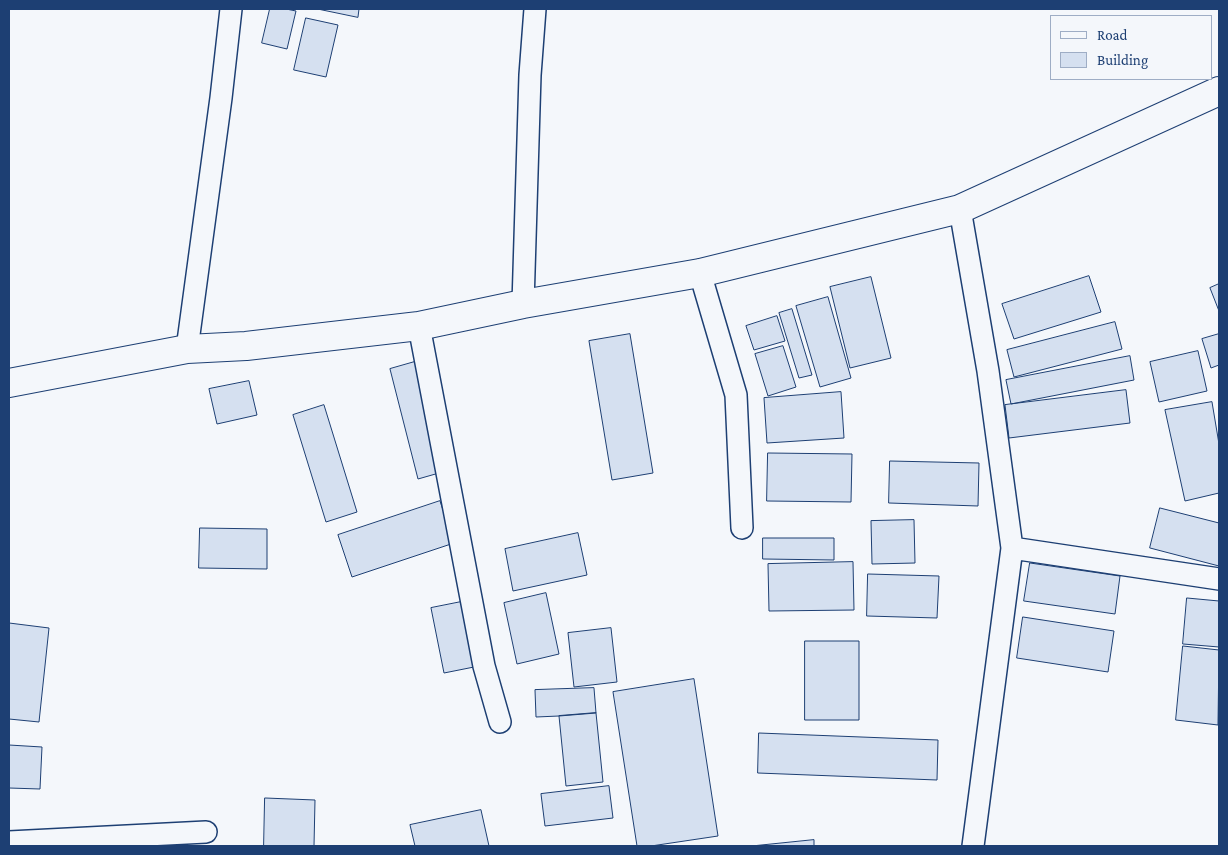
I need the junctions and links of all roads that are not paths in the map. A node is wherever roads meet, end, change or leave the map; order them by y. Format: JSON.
{"nodes":[{"id":1,"x":231,"y":9,"type":"edge"},
{"id":2,"x":535,"y":9,"type":"edge"},
{"id":3,"x":1219,"y":91,"type":"edge"},
{"id":4,"x":960,"y":209,"type":"junction"},
{"id":5,"x":700,"y":274,"type":"junction"},
{"id":6,"x":523,"y":304,"type":"junction"},
{"id":7,"x":419,"y":326,"type":"junction"},
{"id":8,"x":187,"y":349,"type":"junction"},
{"id":9,"x":9,"y":383,"type":"edge"},
{"id":10,"x":742,"y":528,"type":"dead end"},
{"id":11,"x":1012,"y":548,"type":"junction"},
{"id":12,"x":1219,"y":579,"type":"edge"},
{"id":13,"x":500,"y":722,"type":"dead end"},
{"id":14,"x":206,"y":832,"type":"dead end"},
{"id":15,"x":9,"y":842,"type":"edge"},
{"id":16,"x":973,"y":846,"type":"edge"}],
"edges":[{"from":1,"to":8,"type":"street"},
{"from":2,"to":6,"type":"street"},
{"from":3,"to":4,"type":"main road"},
{"from":4,"to":5,"type":"main road"},
{"from":4,"to":11,"type":"street"},
{"from":5,"to":6,"type":"main road"},
{"from":5,"to":10,"type":"street"},
{"from":6,"to":7,"type":"main road"},
{"from":7,"to":8,"type":"main road"},
{"from":7,"to":13,"type":"street"},
{"from":8,"to":9,"type":"main road"},
{"from":11,"to":12,"type":"street"},
{"from":11,"to":16,"type":"street"},
{"from":14,"to":15,"type":"street"}]}
